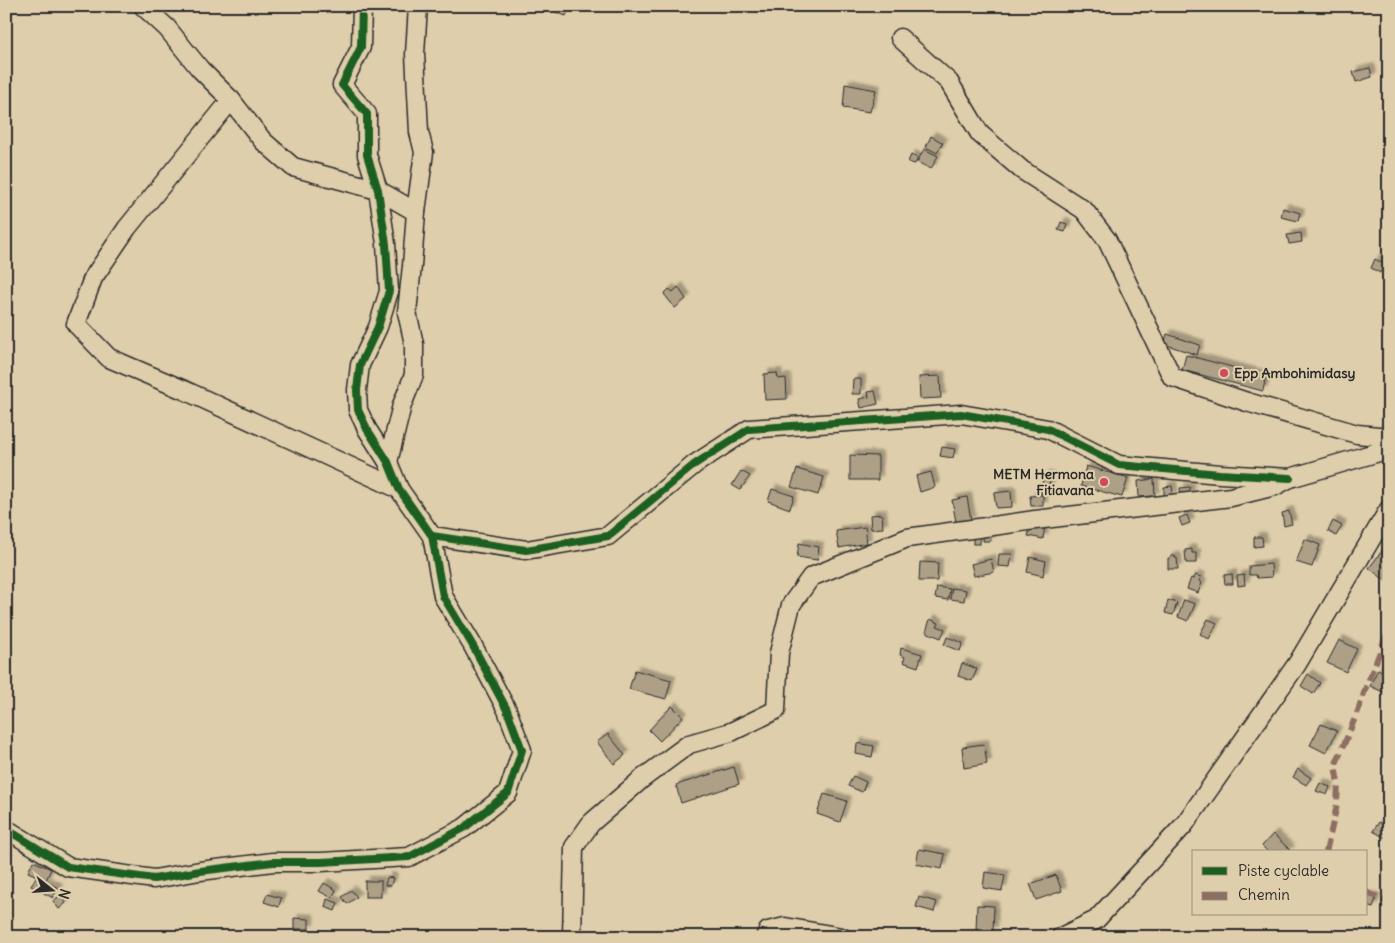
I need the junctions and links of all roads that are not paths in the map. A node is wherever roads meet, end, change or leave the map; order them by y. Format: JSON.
{"nodes":[{"id":1,"x":143,"y":6,"type":"edge"},
{"id":2,"x":362,"y":6,"type":"edge"},
{"id":3,"x":418,"y":6,"type":"edge"},
{"id":4,"x":900,"y":38,"type":"dead end"},
{"id":5,"x":231,"y":100,"type":"junction"},
{"id":6,"x":378,"y":190,"type":"junction"},
{"id":7,"x":416,"y":212,"type":"junction"},
{"id":8,"x":1389,"y":437,"type":"edge"},
{"id":9,"x":1389,"y":449,"type":"edge"},
{"id":10,"x":388,"y":462,"type":"junction"},
{"id":11,"x":1290,"y":478,"type":"junction"},
{"id":12,"x":399,"y":489,"type":"junction"},
{"id":13,"x":1389,"y":509,"type":"edge"},
{"id":14,"x":432,"y":536,"type":"junction"},
{"id":15,"x":6,"y":829,"type":"edge"},
{"id":16,"x":572,"y":937,"type":"edge"},
{"id":17,"x":765,"y":937,"type":"edge"},
{"id":18,"x":842,"y":937,"type":"edge"},
{"id":19,"x":1061,"y":937,"type":"edge"}],
"edges":[{"from":1,"to":5,"type":"street"},
{"from":2,"to":6,"type":"street"},
{"from":3,"to":7,"type":"street"},
{"from":4,"to":8,"type":"street"},
{"from":5,"to":6,"type":"street"},
{"from":5,"to":12,"type":"street"},
{"from":6,"to":7,"type":"street"},
{"from":6,"to":10,"type":"street"},
{"from":7,"to":10,"type":"street"},
{"from":9,"to":11,"type":"street"},
{"from":10,"to":12,"type":"street"},
{"from":11,"to":14,"type":"street"},
{"from":11,"to":16,"type":"street"},
{"from":12,"to":14,"type":"street"},
{"from":13,"to":19,"type":"street"},
{"from":14,"to":15,"type":"street"},
{"from":17,"to":18,"type":"street"}]}
